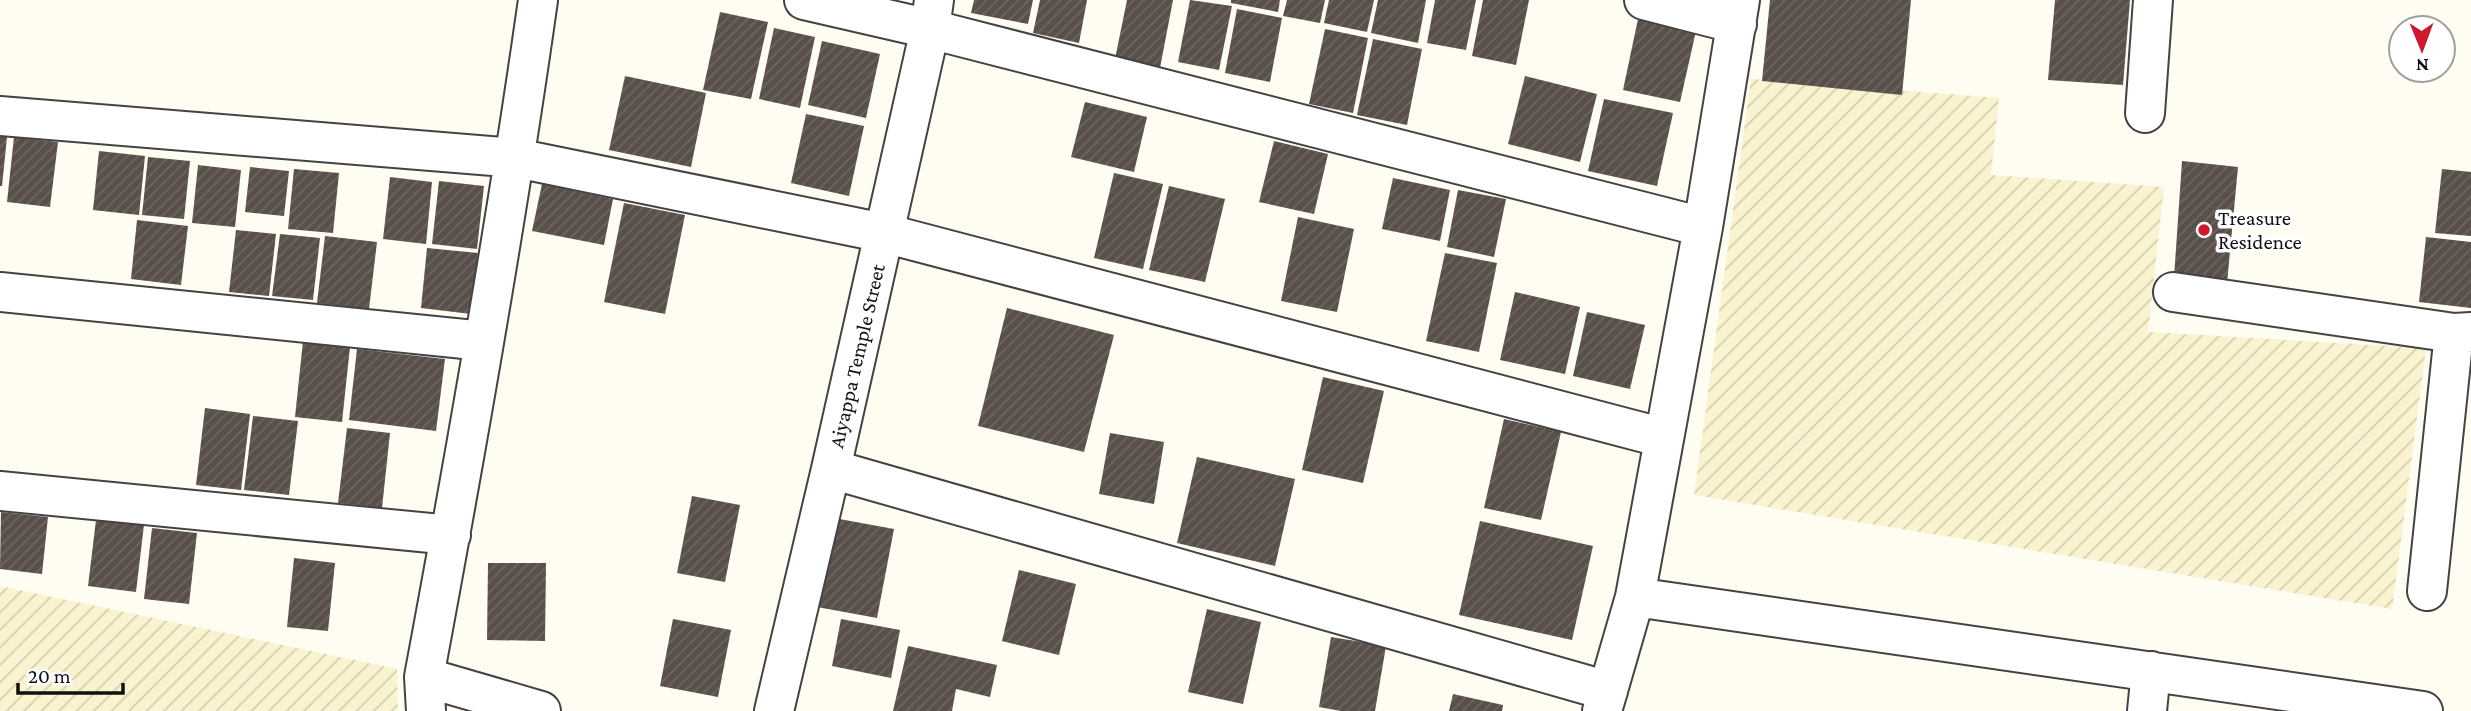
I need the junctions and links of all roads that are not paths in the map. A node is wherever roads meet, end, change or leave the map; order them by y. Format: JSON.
{"nodes":[{"id":1,"x":538,"y":0,"type":"edge"},
{"id":2,"x":804,"y":0,"type":"edge"},
{"id":3,"x":1644,"y":0,"type":"edge"},
{"id":4,"x":2153,"y":0,"type":"edge"},
{"id":5,"x":1739,"y":12,"type":"edge"},
{"id":6,"x":932,"y":15,"type":"edge"},
{"id":7,"x":2145,"y":113,"type":"dead end"},
{"id":8,"x":0,"y":116,"type":"edge"},
{"id":9,"x":516,"y":158,"type":"junction"},
{"id":10,"x":1703,"y":227,"type":"junction"},
{"id":11,"x":884,"y":233,"type":"junction"},
{"id":12,"x":0,"y":292,"type":"edge"},
{"id":13,"x":2173,"y":292,"type":"dead end"},
{"id":14,"x":2462,"y":332,"type":"edge"},
{"id":15,"x":484,"y":341,"type":"junction"},
{"id":16,"x":1664,"y":438,"type":"junction"},
{"id":17,"x":831,"y":469,"type":"junction"},
{"id":18,"x":0,"y":491,"type":"edge"},
{"id":19,"x":451,"y":536,"type":"junction"},
{"id":20,"x":2427,"y":591,"type":"dead end"},
{"id":21,"x":1635,"y":597,"type":"junction"},
{"id":22,"x":2151,"y":671,"type":"junction"},
{"id":23,"x":425,"y":694,"type":"edge"},
{"id":24,"x":1605,"y":701,"type":"edge"},
{"id":25,"x":541,"y":711,"type":"edge"},
{"id":26,"x":774,"y":711,"type":"edge"},
{"id":27,"x":2147,"y":711,"type":"edge"},
{"id":28,"x":2423,"y":711,"type":"edge"}],
"edges":[{"from":1,"to":9,"type":"street"},
{"from":2,"to":6,"type":"street"},
{"from":3,"to":5,"type":"street"},
{"from":4,"to":7,"type":"street"},
{"from":5,"to":10,"type":"street"},
{"from":6,"to":10,"type":"street"},
{"from":6,"to":11,"type":"street","name":"Aiyappa Temple Street"},
{"from":8,"to":9,"type":"street"},
{"from":9,"to":11,"type":"street"},
{"from":9,"to":15,"type":"street"},
{"from":10,"to":16,"type":"street"},
{"from":11,"to":16,"type":"street"},
{"from":11,"to":17,"type":"street","name":"Aiyappa Temple Street"},
{"from":12,"to":15,"type":"street"},
{"from":13,"to":14,"type":"street"},
{"from":14,"to":20,"type":"street"},
{"from":15,"to":19,"type":"street"},
{"from":16,"to":21,"type":"street"},
{"from":17,"to":24,"type":"street"},
{"from":17,"to":26,"type":"street","name":"Aiyappa Temple Street"},
{"from":18,"to":19,"type":"street"},
{"from":19,"to":23,"type":"street"},
{"from":21,"to":22,"type":"street"},
{"from":21,"to":24,"type":"street"},
{"from":22,"to":27,"type":"street"},
{"from":22,"to":28,"type":"street"},
{"from":23,"to":25,"type":"street"}]}
